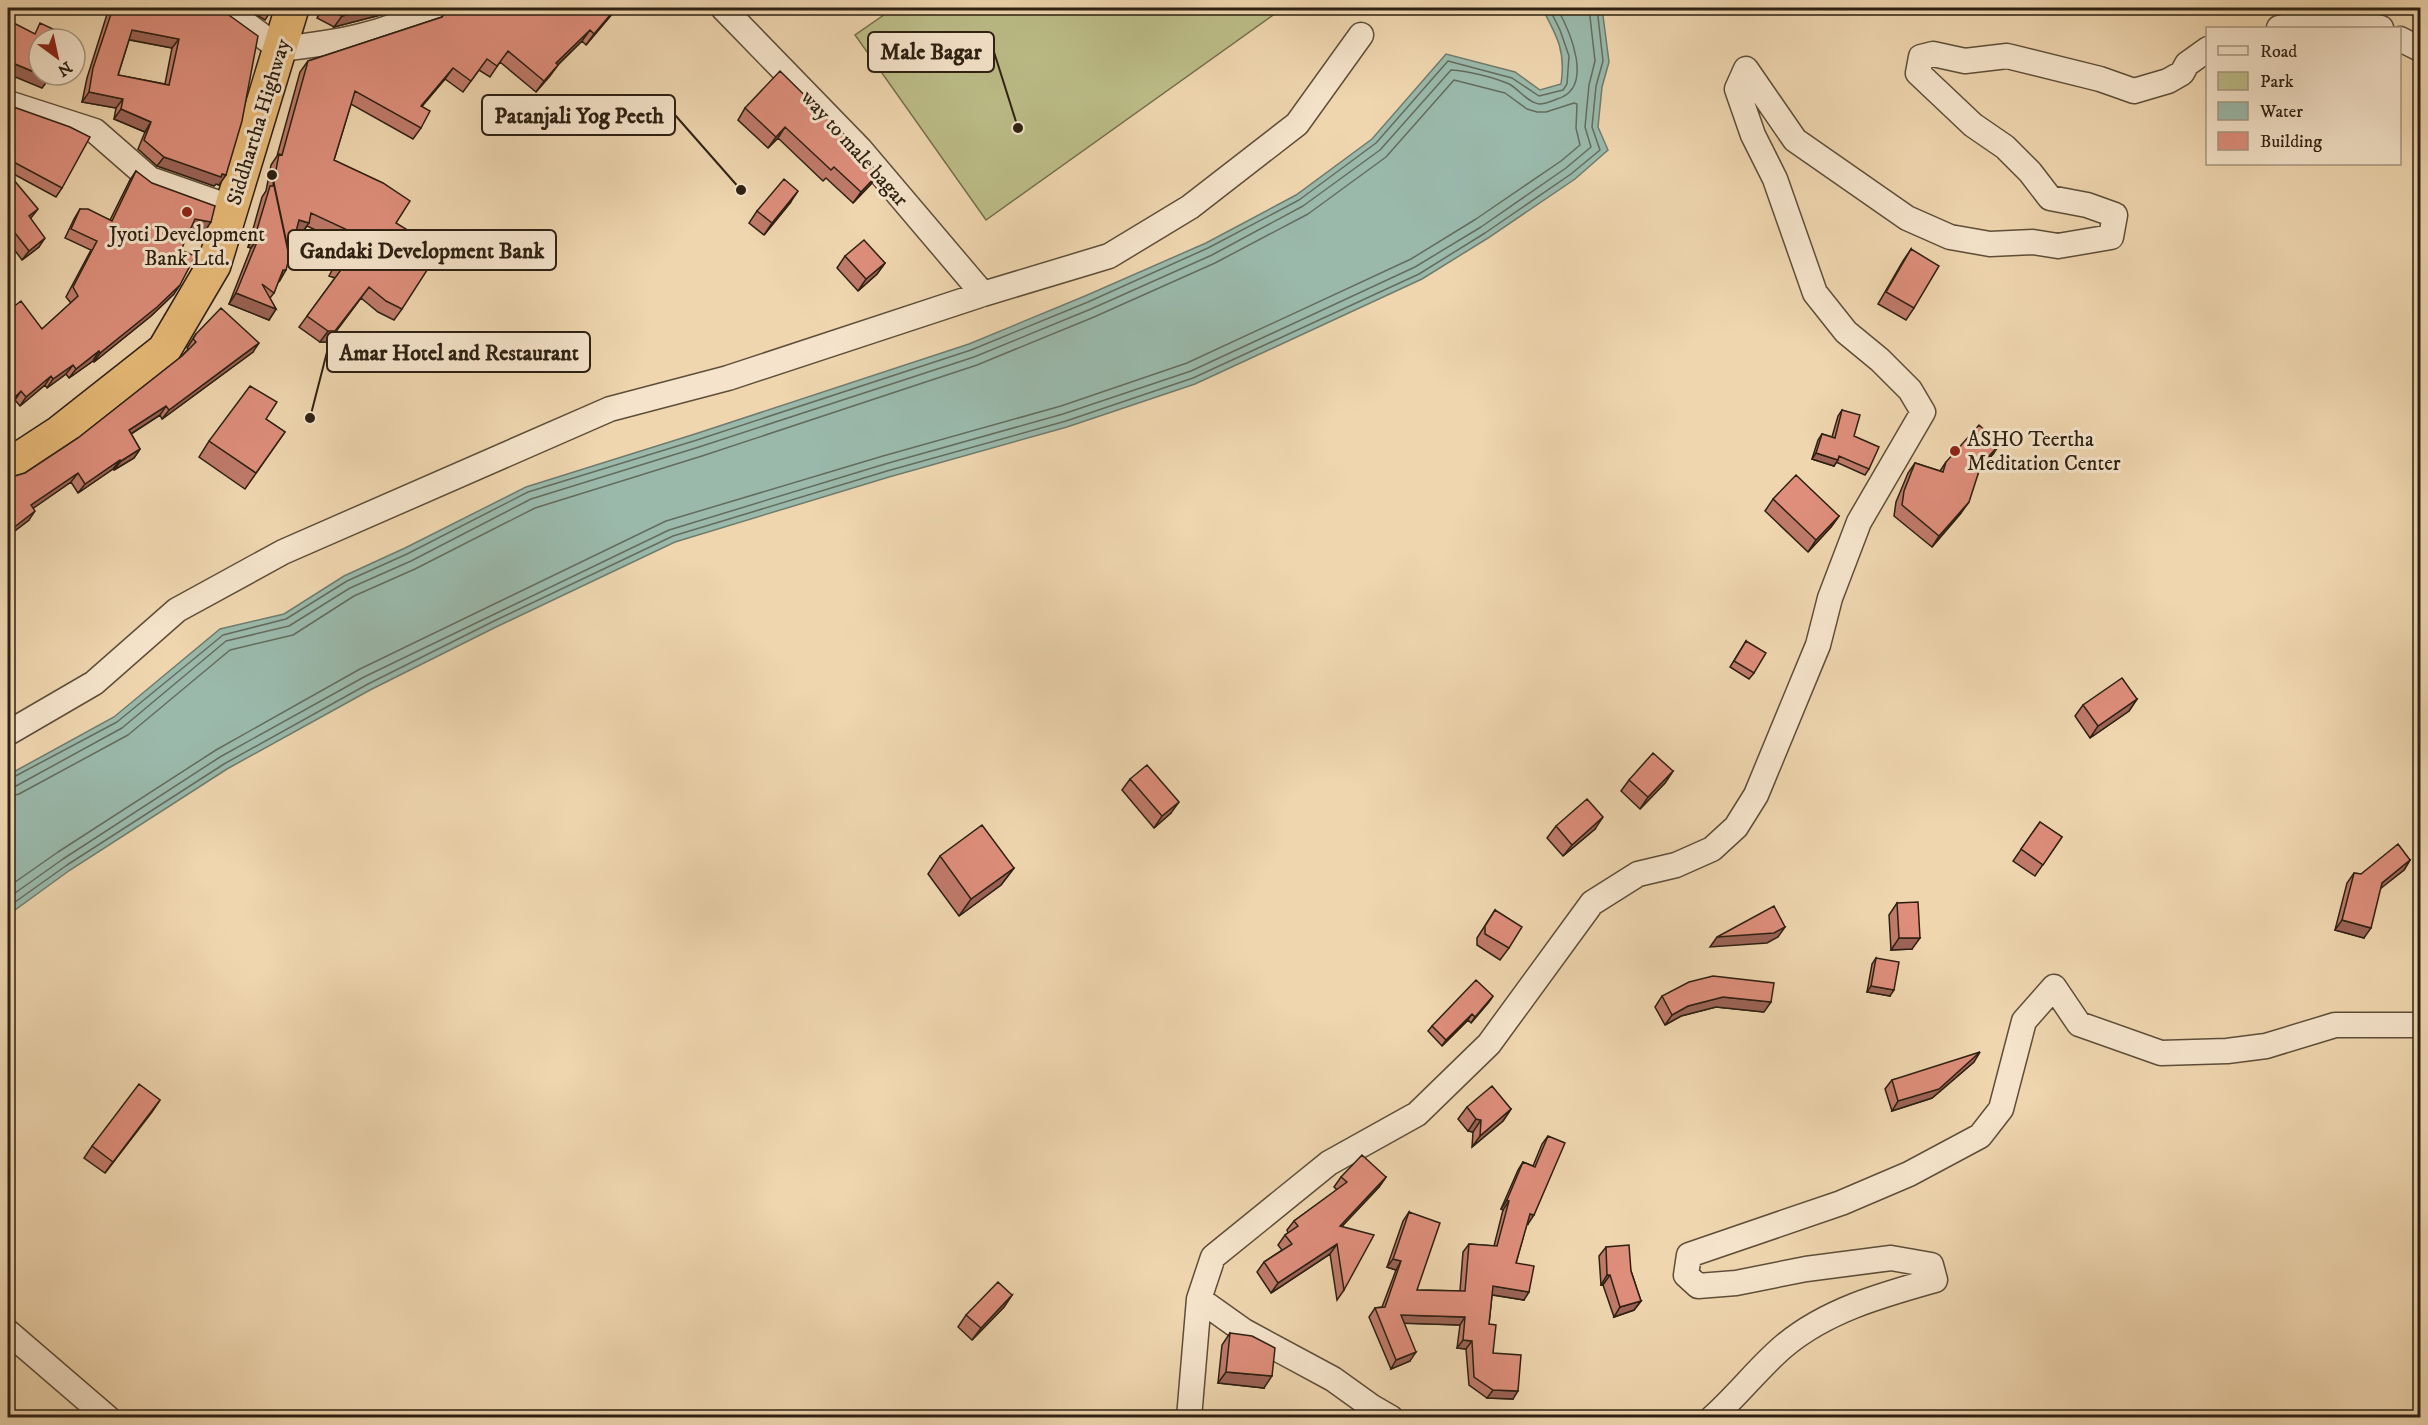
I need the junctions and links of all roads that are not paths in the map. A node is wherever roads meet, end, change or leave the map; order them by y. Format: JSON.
{"nodes":[{"id":1,"x":224,"y":8,"type":"edge"},
{"id":2,"x":292,"y":8,"type":"edge"},
{"id":3,"x":433,"y":8,"type":"edge"},
{"id":4,"x":723,"y":8,"type":"edge"},
{"id":5,"x":2283,"y":27,"type":"edge"},
{"id":6,"x":2377,"y":27,"type":"edge"},
{"id":7,"x":1361,"y":35,"type":"dead end"},
{"id":8,"x":2401,"y":39,"type":"edge"},
{"id":9,"x":280,"y":49,"type":"junction"},
{"id":10,"x":2421,"y":49,"type":"edge"},
{"id":11,"x":2206,"y":50,"type":"edge"},
{"id":12,"x":8,"y":103,"type":"edge"},
{"id":13,"x":232,"y":208,"type":"junction"},
{"id":14,"x":983,"y":294,"type":"junction"},
{"id":15,"x":8,"y":466,"type":"edge"},
{"id":16,"x":8,"y":733,"type":"edge"},
{"id":17,"x":2421,"y":1024,"type":"edge"},
{"id":18,"x":1199,"y":1299,"type":"junction"},
{"id":19,"x":8,"y":1332,"type":"edge"},
{"id":20,"x":108,"y":1418,"type":"edge"},
{"id":21,"x":1189,"y":1418,"type":"edge"},
{"id":22,"x":1391,"y":1418,"type":"edge"},
{"id":23,"x":1712,"y":1418,"type":"edge"}],
"edges":[{"from":1,"to":9,"type":"street"},
{"from":2,"to":9,"type":"highway","name":"Siddhartha Highway"},
{"from":3,"to":9,"type":"street"},
{"from":4,"to":14,"type":"street","name":"way to male bagar"},
{"from":5,"to":6,"type":"street"},
{"from":7,"to":14,"type":"street"},
{"from":8,"to":10,"type":"street"},
{"from":9,"to":13,"type":"highway","name":"Siddhartha Highway"},
{"from":11,"to":18,"type":"street"},
{"from":12,"to":13,"type":"street"},
{"from":13,"to":15,"type":"highway","name":"Siddhartha Highway"},
{"from":14,"to":16,"type":"street"},
{"from":17,"to":23,"type":"street"},
{"from":18,"to":21,"type":"street"},
{"from":18,"to":22,"type":"street"},
{"from":19,"to":20,"type":"street"}]}
